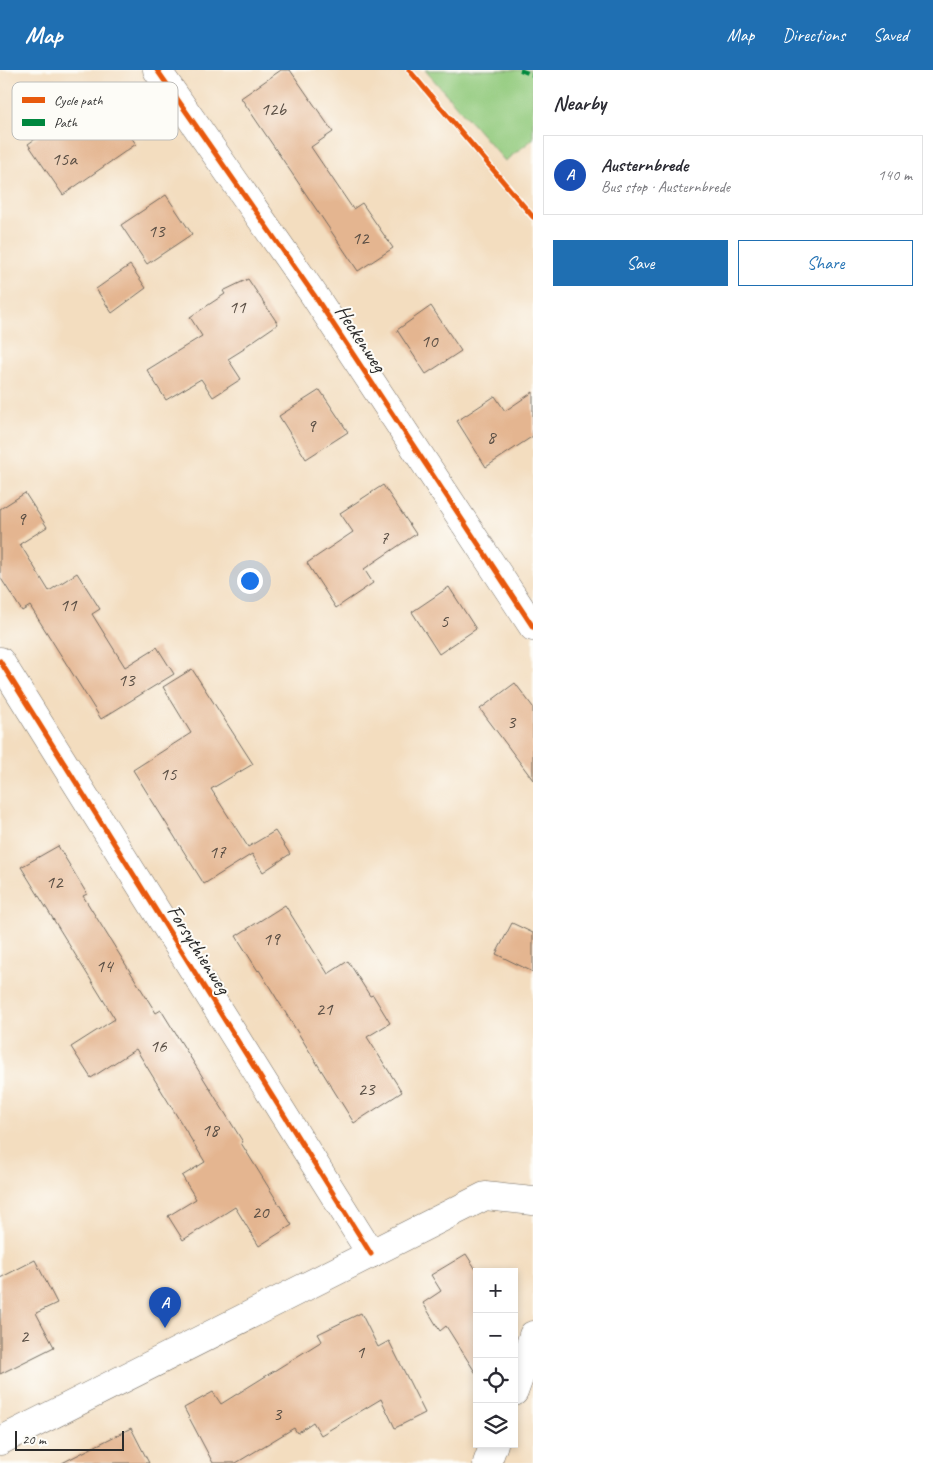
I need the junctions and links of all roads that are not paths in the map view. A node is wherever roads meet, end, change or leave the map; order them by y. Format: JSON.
{"nodes":[{"id":1,"x":157,"y":70,"type":"edge"},
{"id":2,"x":165,"y":82,"type":"edge"},
{"id":3,"x":178,"y":100,"type":"edge"},
{"id":4,"x":533,"y":627,"type":"edge"},
{"id":5,"x":0,"y":661,"type":"edge"},
{"id":6,"x":533,"y":1201,"type":"edge"},
{"id":7,"x":371,"y":1254,"type":"junction"},
{"id":8,"x":533,"y":1335,"type":"edge"},
{"id":9,"x":518,"y":1382,"type":"edge"},
{"id":10,"x":0,"y":1441,"type":"edge"},
{"id":11,"x":493,"y":1448,"type":"edge"},
{"id":12,"x":487,"y":1463,"type":"edge"}],
"edges":[{"from":1,"to":2,"type":"street","name":"Heckenweg"},
{"from":3,"to":4,"type":"street","name":"Heckenweg"},
{"from":5,"to":7,"type":"street","name":"Forsythienweg"},
{"from":6,"to":7,"type":"street"},
{"from":7,"to":10,"type":"street"},
{"from":8,"to":9,"type":"street"},
{"from":11,"to":12,"type":"street"}]}
